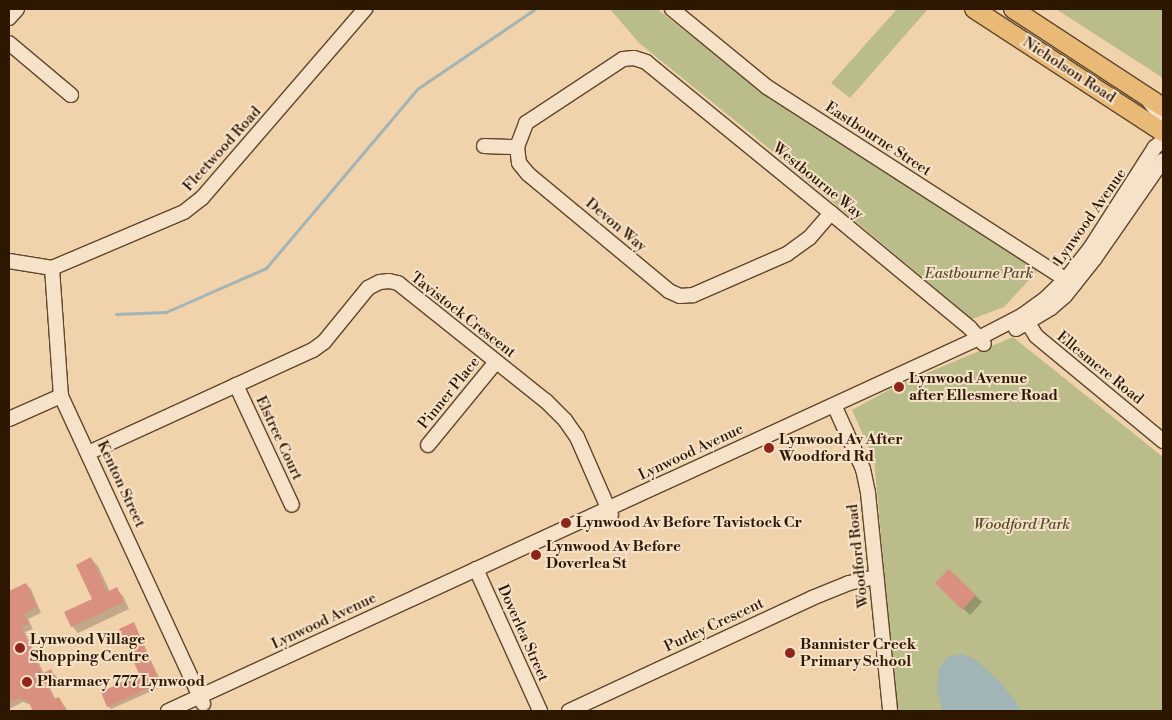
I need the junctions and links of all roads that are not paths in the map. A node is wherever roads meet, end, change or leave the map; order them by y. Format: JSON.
{"nodes":[{"id":1,"x":17,"y":9,"type":"edge"},
{"id":2,"x":366,"y":9,"type":"edge"},
{"id":3,"x":672,"y":9,"type":"edge"},
{"id":4,"x":1013,"y":9,"type":"edge"},
{"id":5,"x":982,"y":12,"type":"edge"},
{"id":6,"x":9,"y":18,"type":"edge"},
{"id":7,"x":9,"y":43,"type":"edge"},
{"id":8,"x":1142,"y":92,"type":"junction"},
{"id":9,"x":70,"y":95,"type":"dead end"},
{"id":10,"x":1163,"y":106,"type":"edge"},
{"id":11,"x":1163,"y":118,"type":"edge"},
{"id":12,"x":1163,"y":132,"type":"edge"},
{"id":13,"x":1163,"y":141,"type":"edge"},
{"id":14,"x":484,"y":146,"type":"dead end"},
{"id":15,"x":517,"y":146,"type":"junction"},
{"id":16,"x":1163,"y":160,"type":"edge"},
{"id":17,"x":832,"y":213,"type":"junction"},
{"id":18,"x":9,"y":260,"type":"edge"},
{"id":19,"x":52,"y":268,"type":"junction"},
{"id":20,"x":1070,"y":282,"type":"junction"},
{"id":21,"x":1025,"y":319,"type":"junction"},
{"id":22,"x":981,"y":341,"type":"junction"},
{"id":23,"x":496,"y":362,"type":"junction"},
{"id":24,"x":236,"y":385,"type":"junction"},
{"id":25,"x":61,"y":396,"type":"junction"},
{"id":26,"x":836,"y":408,"type":"junction"},
{"id":27,"x":9,"y":419,"type":"edge"},
{"id":28,"x":1163,"y":441,"type":"edge"},
{"id":29,"x":428,"y":445,"type":"dead end"},
{"id":30,"x":88,"y":453,"type":"junction"},
{"id":31,"x":292,"y":505,"type":"dead end"},
{"id":32,"x":610,"y":512,"type":"junction"},
{"id":33,"x":478,"y":573,"type":"junction"},
{"id":34,"x":876,"y":577,"type":"junction"},
{"id":35,"x":202,"y":700,"type":"junction"},
{"id":36,"x":168,"y":711,"type":"edge"},
{"id":37,"x":189,"y":711,"type":"edge"},
{"id":38,"x":540,"y":711,"type":"edge"},
{"id":39,"x":569,"y":711,"type":"edge"},
{"id":40,"x":890,"y":711,"type":"edge"}],
"edges":[{"from":1,"to":6,"type":"street"},
{"from":2,"to":19,"type":"street","name":"Fleetwood Road"},
{"from":3,"to":20,"type":"street","name":"Eastbourne Street"},
{"from":4,"to":8,"type":"main road","name":"Nicholson Road"},
{"from":5,"to":12,"type":"main road","name":"Nicholson Road"},
{"from":7,"to":9,"type":"street"},
{"from":8,"to":10,"type":"main road","name":"Nicholson Road"},
{"from":8,"to":11,"type":"street"},
{"from":13,"to":20,"type":"street","name":"Lynwood Avenue"},
{"from":14,"to":15,"type":"street"},
{"from":15,"to":17,"type":"street","name":"Devon Way"},
{"from":15,"to":17,"type":"street","name":"Westbourne Way"},
{"from":16,"to":20,"type":"street","name":"Lynwood Avenue"},
{"from":17,"to":22,"type":"street","name":"Westbourne Way"},
{"from":18,"to":19,"type":"street"},
{"from":19,"to":25,"type":"street","name":"Kenton Street"},
{"from":20,"to":21,"type":"street","name":"Lynwood Avenue"},
{"from":21,"to":22,"type":"street","name":"Lynwood Avenue"},
{"from":21,"to":28,"type":"street","name":"Ellesmere Road"},
{"from":22,"to":26,"type":"street","name":"Lynwood Avenue"},
{"from":23,"to":24,"type":"street","name":"Tavistock Crescent"},
{"from":23,"to":29,"type":"street","name":"Pinner Place"},
{"from":23,"to":32,"type":"street","name":"Tavistock Crescent"},
{"from":24,"to":30,"type":"street","name":"Tavistock Crescent"},
{"from":24,"to":31,"type":"street","name":"Elstree Court"},
{"from":25,"to":27,"type":"street"},
{"from":25,"to":30,"type":"street","name":"Kenton Street"},
{"from":26,"to":32,"type":"street","name":"Lynwood Avenue"},
{"from":26,"to":34,"type":"street","name":"Woodford Road"},
{"from":30,"to":35,"type":"street","name":"Kenton Street"},
{"from":32,"to":33,"type":"street","name":"Lynwood Avenue"},
{"from":33,"to":35,"type":"street","name":"Lynwood Avenue"},
{"from":33,"to":38,"type":"street","name":"Doverlea Street"},
{"from":34,"to":39,"type":"street","name":"Purley Crescent"},
{"from":34,"to":40,"type":"street","name":"Woodford Road"},
{"from":35,"to":36,"type":"street","name":"Lynwood Avenue"},
{"from":35,"to":37,"type":"street","name":"Lynwood Avenue"}]}
